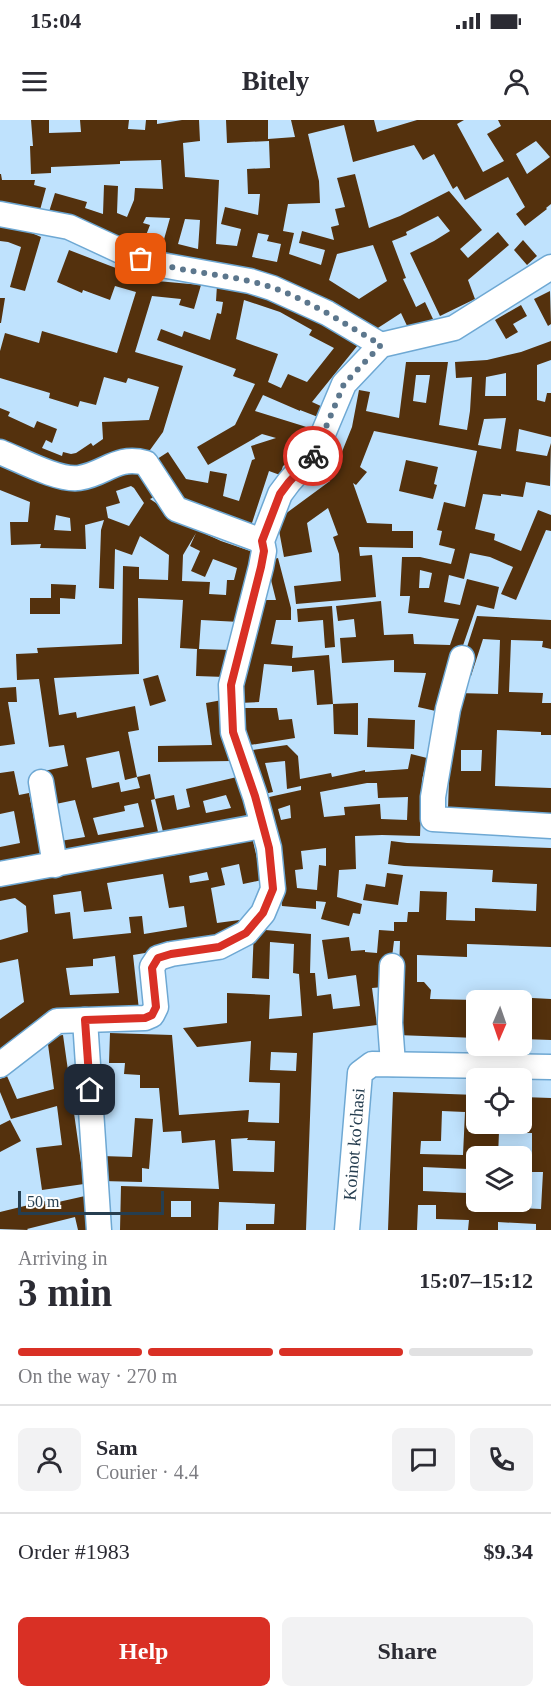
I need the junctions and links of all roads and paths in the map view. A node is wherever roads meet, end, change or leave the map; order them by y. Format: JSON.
{"nodes":[{"id":1,"x":0,"y":214,"type":"edge"},
{"id":2,"x":551,"y":267,"type":"edge"},
{"id":3,"x":381,"y":345,"type":"junction"},
{"id":4,"x":0,"y":452,"type":"edge"},
{"id":5,"x":262,"y":541,"type":"junction"},
{"id":6,"x":462,"y":658,"type":"dead end"},
{"id":7,"x":41,"y":782,"type":"dead end"},
{"id":8,"x":262,"y":826,"type":"junction"},
{"id":9,"x":551,"y":826,"type":"edge"},
{"id":10,"x":55,"y":865,"type":"junction"},
{"id":11,"x":0,"y":874,"type":"edge"},
{"id":12,"x":392,"y":966,"type":"dead end"},
{"id":13,"x":85,"y":1020,"type":"junction"},
{"id":14,"x":393,"y":1064,"type":"junction"},
{"id":15,"x":0,"y":1065,"type":"edge"},
{"id":16,"x":551,"y":1067,"type":"edge"},
{"id":17,"x":99,"y":1230,"type":"edge"},
{"id":18,"x":347,"y":1230,"type":"edge"}],
"edges":[{"from":1,"to":3,"type":"street"},
{"from":2,"to":3,"type":"street"},
{"from":3,"to":5,"type":"street"},
{"from":4,"to":5,"type":"street"},
{"from":5,"to":8,"type":"street"},
{"from":6,"to":9,"type":"street"},
{"from":7,"to":10,"type":"street"},
{"from":8,"to":10,"type":"street"},
{"from":8,"to":13,"type":"street"},
{"from":10,"to":11,"type":"street"},
{"from":12,"to":14,"type":"street"},
{"from":13,"to":15,"type":"street"},
{"from":13,"to":17,"type":"street"},
{"from":14,"to":16,"type":"street","name":"Koinot ko'chasi"},
{"from":14,"to":18,"type":"street","name":"Koinot ko'chasi"}]}
